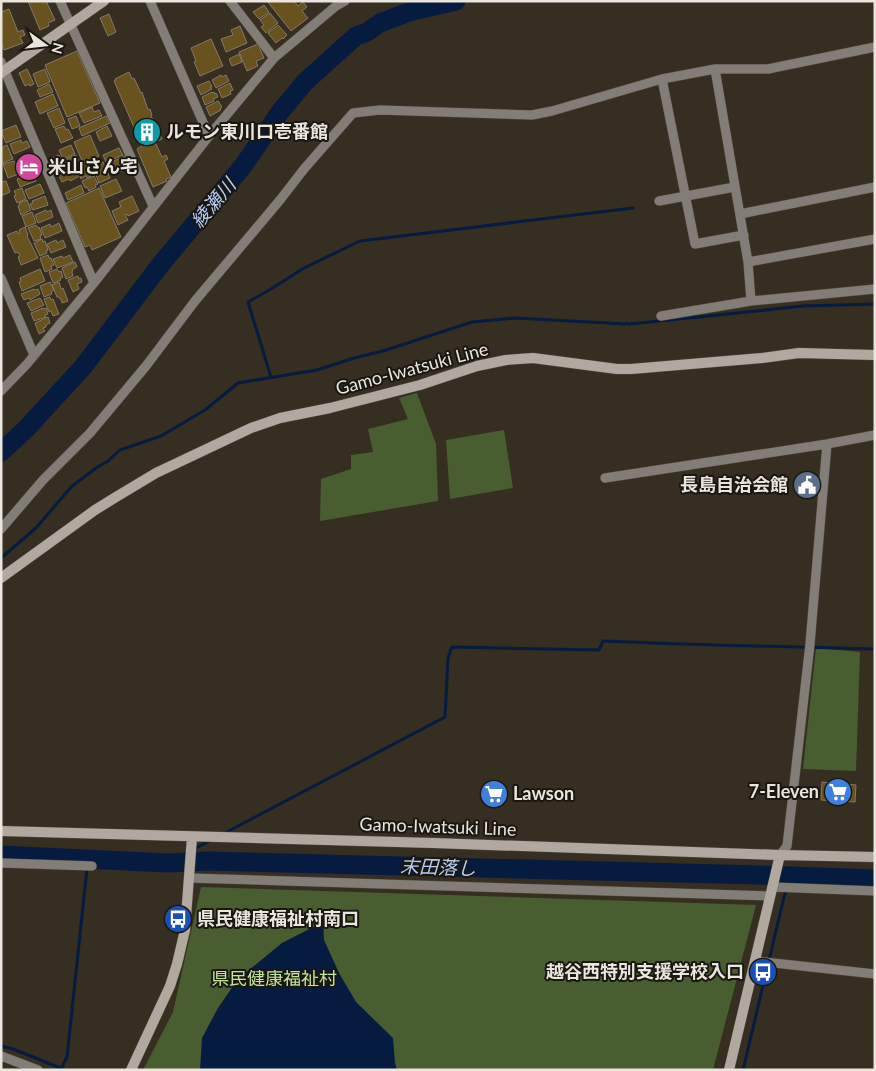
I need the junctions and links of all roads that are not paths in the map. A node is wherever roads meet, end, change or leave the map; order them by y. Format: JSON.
{"nodes":[{"id":1,"x":60,"y":1,"type":"edge"},
{"id":2,"x":104,"y":1,"type":"edge"},
{"id":3,"x":150,"y":1,"type":"edge"},
{"id":4,"x":230,"y":1,"type":"edge"},
{"id":5,"x":345,"y":1,"type":"edge"},
{"id":6,"x":70,"y":25,"type":"junction"},
{"id":7,"x":875,"y":47,"type":"edge"},
{"id":8,"x":274,"y":58,"type":"junction"},
{"id":9,"x":2,"y":68,"type":"edge"},
{"id":10,"x":715,"y":70,"type":"junction"},
{"id":11,"x":662,"y":79,"type":"junction"},
{"id":12,"x":209,"y":136,"type":"junction"},
{"id":13,"x":735,"y":187,"type":"junction"},
{"id":14,"x":875,"y":188,"type":"edge"},
{"id":15,"x":685,"y":197,"type":"junction"},
{"id":16,"x":660,"y":201,"type":"dead end"},
{"id":17,"x":153,"y":206,"type":"junction"},
{"id":18,"x":740,"y":214,"type":"junction"},
{"id":19,"x":744,"y":235,"type":"junction"},
{"id":20,"x":875,"y":239,"type":"edge"},
{"id":21,"x":748,"y":262,"type":"junction"},
{"id":22,"x":1,"y":278,"type":"edge"},
{"id":23,"x":94,"y":283,"type":"junction"},
{"id":24,"x":875,"y":289,"type":"edge"},
{"id":25,"x":751,"y":301,"type":"junction"},
{"id":26,"x":661,"y":316,"type":"dead end"},
{"id":27,"x":875,"y":354,"type":"edge"},
{"id":28,"x":34,"y":355,"type":"junction"},
{"id":29,"x":1,"y":391,"type":"edge"},
{"id":30,"x":875,"y":435,"type":"edge"},
{"id":31,"x":827,"y":444,"type":"junction"},
{"id":32,"x":605,"y":478,"type":"dead end"},
{"id":33,"x":1,"y":529,"type":"edge"},
{"id":34,"x":1,"y":578,"type":"edge"},
{"id":35,"x":1,"y":831,"type":"edge"},
{"id":36,"x":192,"y":837,"type":"junction"},
{"id":37,"x":780,"y":855,"type":"junction"},
{"id":38,"x":875,"y":857,"type":"edge"},
{"id":39,"x":1,"y":863,"type":"edge"},
{"id":40,"x":92,"y":866,"type":"dead end"},
{"id":41,"x":189,"y":878,"type":"junction"},
{"id":42,"x":771,"y":891,"type":"junction"},
{"id":43,"x":875,"y":891,"type":"edge"},
{"id":44,"x":756,"y":961,"type":"junction"},
{"id":45,"x":875,"y":974,"type":"edge"},
{"id":46,"x":1,"y":1056,"type":"edge"},
{"id":47,"x":38,"y":1070,"type":"edge"},
{"id":48,"x":131,"y":1070,"type":"edge"},
{"id":49,"x":729,"y":1070,"type":"edge"}],
"edges":[{"from":1,"to":6,"type":"street"},
{"from":2,"to":6,"type":"main road"},
{"from":3,"to":12,"type":"street"},
{"from":4,"to":8,"type":"street"},
{"from":5,"to":8,"type":"street"},
{"from":6,"to":9,"type":"main road"},
{"from":6,"to":17,"type":"street"},
{"from":7,"to":10,"type":"street"},
{"from":8,"to":12,"type":"street"},
{"from":9,"to":23,"type":"street"},
{"from":10,"to":11,"type":"street"},
{"from":10,"to":13,"type":"street"},
{"from":11,"to":15,"type":"street"},
{"from":11,"to":33,"type":"street"},
{"from":12,"to":17,"type":"street"},
{"from":13,"to":15,"type":"street"},
{"from":13,"to":18,"type":"street"},
{"from":14,"to":18,"type":"street"},
{"from":15,"to":16,"type":"street"},
{"from":15,"to":19,"type":"street"},
{"from":17,"to":23,"type":"street"},
{"from":18,"to":19,"type":"street"},
{"from":19,"to":21,"type":"street"},
{"from":20,"to":21,"type":"street"},
{"from":21,"to":25,"type":"street"},
{"from":22,"to":28,"type":"street"},
{"from":23,"to":28,"type":"street"},
{"from":24,"to":25,"type":"street"},
{"from":25,"to":26,"type":"street"},
{"from":27,"to":34,"type":"main road","name":"Gamo-Iwatsuki Line"},
{"from":28,"to":29,"type":"street"},
{"from":30,"to":31,"type":"street"},
{"from":31,"to":32,"type":"street"},
{"from":31,"to":37,"type":"street"},
{"from":35,"to":36,"type":"main road","name":"Gamo-Iwatsuki Line"},
{"from":36,"to":37,"type":"main road","name":"Gamo-Iwatsuki Line"},
{"from":36,"to":41,"type":"main road"},
{"from":37,"to":38,"type":"main road","name":"Gamo-Iwatsuki Line"},
{"from":37,"to":42,"type":"main road"},
{"from":39,"to":40,"type":"street"},
{"from":41,"to":42,"type":"street"},
{"from":41,"to":48,"type":"main road"},
{"from":42,"to":43,"type":"street"},
{"from":42,"to":44,"type":"main road"},
{"from":44,"to":45,"type":"street"},
{"from":44,"to":49,"type":"main road"},
{"from":46,"to":47,"type":"street"}]}
